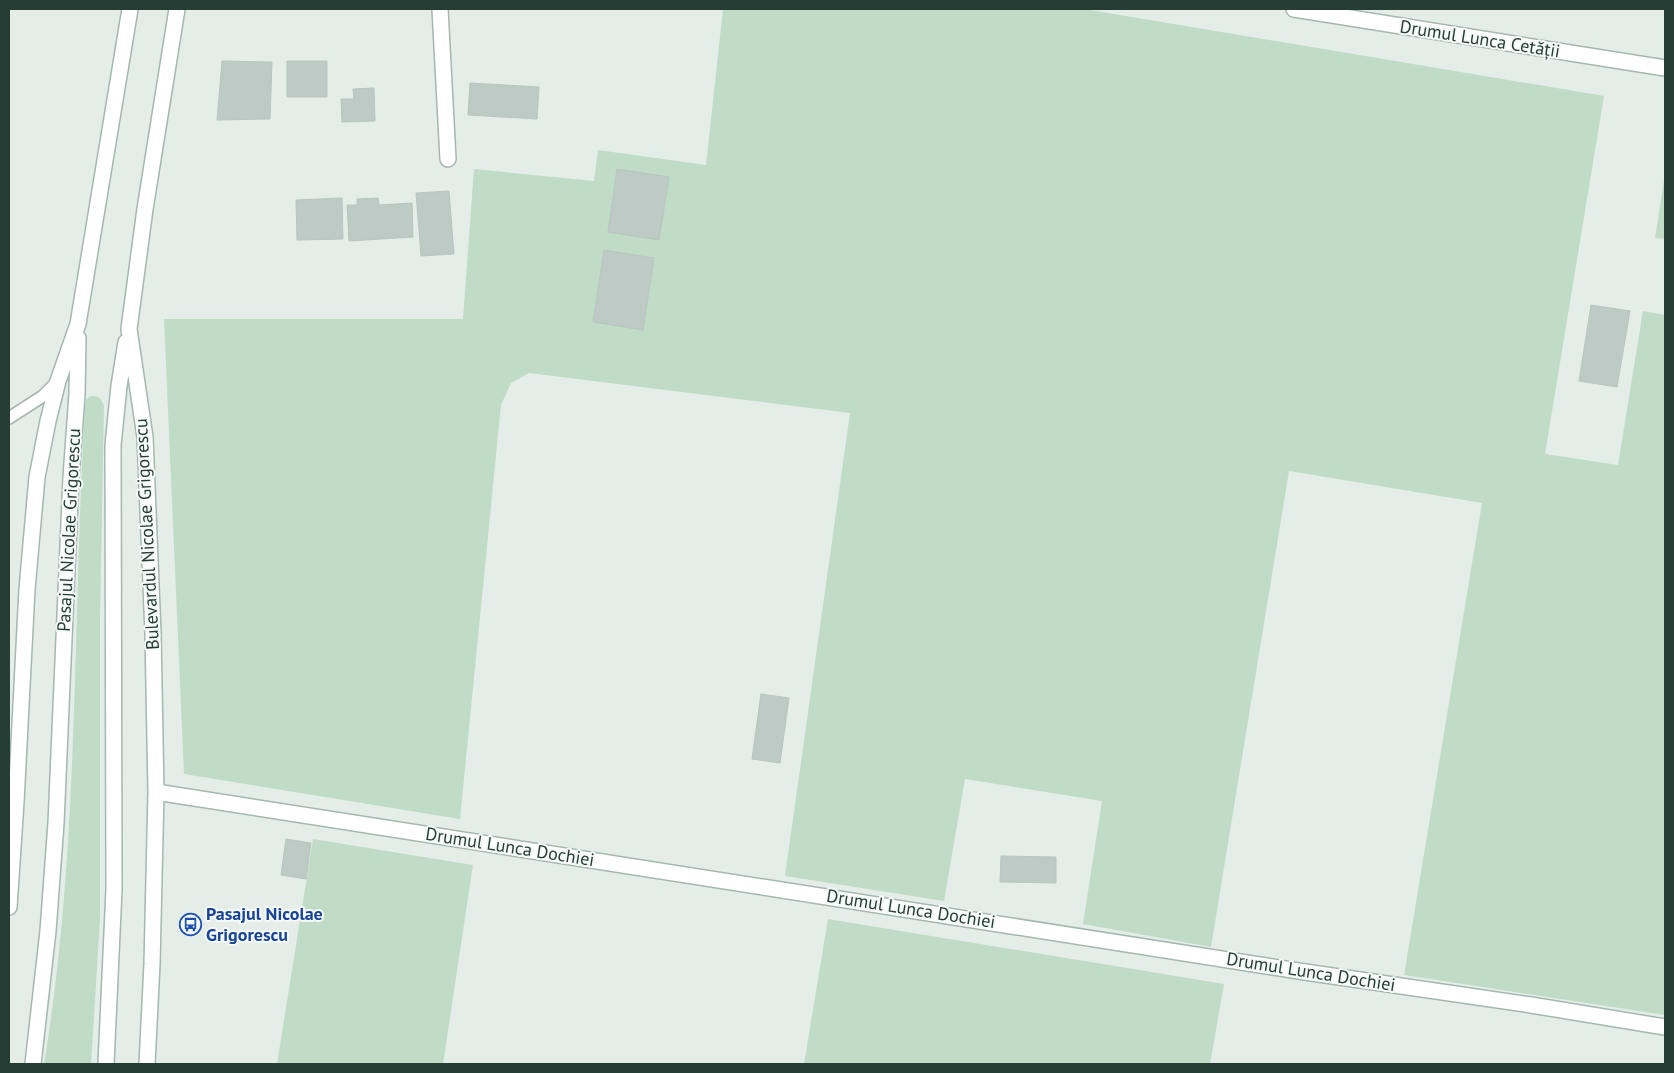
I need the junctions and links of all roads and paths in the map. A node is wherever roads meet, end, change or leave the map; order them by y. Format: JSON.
{"nodes":[{"id":1,"x":130,"y":9,"type":"edge"},
{"id":2,"x":177,"y":9,"type":"edge"},
{"id":3,"x":440,"y":9,"type":"edge"},
{"id":4,"x":1294,"y":9,"type":"edge"},
{"id":5,"x":1665,"y":68,"type":"edge"},
{"id":6,"x":448,"y":159,"type":"dead end"},
{"id":7,"x":78,"y":324,"type":"junction"},
{"id":8,"x":129,"y":329,"type":"junction"},
{"id":9,"x":58,"y":381,"type":"junction"},
{"id":10,"x":9,"y":418,"type":"edge"},
{"id":11,"x":156,"y":792,"type":"junction"},
{"id":12,"x":9,"y":907,"type":"edge"},
{"id":13,"x":1665,"y":1027,"type":"edge"},
{"id":14,"x":33,"y":1064,"type":"edge"},
{"id":15,"x":106,"y":1064,"type":"edge"},
{"id":16,"x":147,"y":1064,"type":"edge"}],
"edges":[{"from":1,"to":7,"type":"main road"},
{"from":2,"to":8,"type":"main road","name":"Bulevardul Nicolae Grigorescu"},
{"from":3,"to":6,"type":"main road"},
{"from":4,"to":5,"type":"main road","name":"Drumul Lunca Cetății"},
{"from":7,"to":9,"type":"main road"},
{"from":7,"to":14,"type":"main road","name":"Pasajul Nicolae Grigorescu"},
{"from":8,"to":11,"type":"main road","name":"Bulevardul Nicolae Grigorescu"},
{"from":8,"to":15,"type":"main road"},
{"from":9,"to":10,"type":"lane"},
{"from":9,"to":12,"type":"main road"},
{"from":11,"to":13,"type":"main road","name":"Drumul Lunca Dochiei"},
{"from":11,"to":16,"type":"main road","name":"Bulevardul Nicolae Grigorescu"}]}
